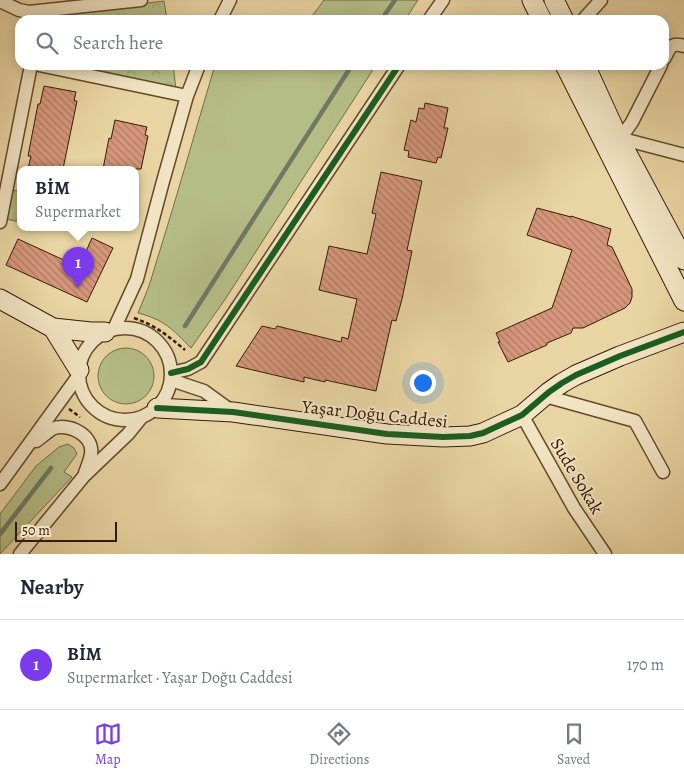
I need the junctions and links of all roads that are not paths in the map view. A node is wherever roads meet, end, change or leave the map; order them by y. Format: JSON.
{"nodes":[{"id":1,"x":141,"y":0,"type":"edge"},
{"id":2,"x":230,"y":0,"type":"edge"},
{"id":3,"x":442,"y":0,"type":"edge"},
{"id":4,"x":532,"y":0,"type":"edge"},
{"id":5,"x":554,"y":0,"type":"edge"},
{"id":6,"x":601,"y":0,"type":"edge"},
{"id":7,"x":0,"y":1,"type":"edge"},
{"id":8,"x":37,"y":15,"type":"edge"},
{"id":9,"x":45,"y":15,"type":"edge"},
{"id":10,"x":222,"y":15,"type":"edge"},
{"id":11,"x":432,"y":15,"type":"edge"},
{"id":12,"x":540,"y":15,"type":"edge"},
{"id":13,"x":562,"y":15,"type":"edge"},
{"id":14,"x":588,"y":15,"type":"edge"},
{"id":15,"x":684,"y":46,"type":"edge"},
{"id":16,"x":669,"y":51,"type":"edge"},
{"id":17,"x":30,"y":70,"type":"edge"},
{"id":18,"x":63,"y":70,"type":"edge"},
{"id":19,"x":197,"y":70,"type":"edge"},
{"id":20,"x":396,"y":70,"type":"edge"},
{"id":21,"x":568,"y":70,"type":"edge"},
{"id":22,"x":587,"y":70,"type":"edge"},
{"id":23,"x":658,"y":70,"type":"edge"},
{"id":24,"x":187,"y":96,"type":"junction"},
{"id":25,"x":619,"y":138,"type":"junction"},
{"id":26,"x":684,"y":154,"type":"edge"},
{"id":27,"x":0,"y":222,"type":"edge"},
{"id":28,"x":684,"y":260,"type":"edge"},
{"id":29,"x":0,"y":300,"type":"edge"},
{"id":30,"x":684,"y":301,"type":"edge"},
{"id":31,"x":53,"y":328,"type":"junction"},
{"id":32,"x":109,"y":331,"type":"junction"},
{"id":33,"x":684,"y":332,"type":"edge"},
{"id":34,"x":79,"y":372,"type":"junction"},
{"id":35,"x":171,"y":377,"type":"junction"},
{"id":36,"x":544,"y":396,"type":"junction"},
{"id":37,"x":233,"y":412,"type":"junction"},
{"id":38,"x":149,"y":413,"type":"junction"},
{"id":39,"x":522,"y":415,"type":"junction"},
{"id":40,"x":25,"y":450,"type":"junction"},
{"id":41,"x":663,"y":472,"type":"dead end"},
{"id":42,"x":84,"y":476,"type":"junction"},
{"id":43,"x":0,"y":484,"type":"edge"},
{"id":44,"x":20,"y":554,"type":"edge"},
{"id":45,"x":605,"y":554,"type":"edge"}],
"edges":[{"from":1,"to":9,"type":"street"},
{"from":2,"to":10,"type":"street"},
{"from":3,"to":11,"type":"street"},
{"from":4,"to":12,"type":"street"},
{"from":5,"to":13,"type":"street"},
{"from":6,"to":14,"type":"street"},
{"from":7,"to":8,"type":"street"},
{"from":15,"to":16,"type":"street"},
{"from":17,"to":27,"type":"street"},
{"from":18,"to":24,"type":"street"},
{"from":19,"to":24,"type":"street"},
{"from":20,"to":35,"type":"street"},
{"from":21,"to":30,"type":"street"},
{"from":22,"to":25,"type":"street"},
{"from":23,"to":25,"type":"street"},
{"from":24,"to":32,"type":"street"},
{"from":25,"to":26,"type":"street"},
{"from":25,"to":28,"type":"street"},
{"from":29,"to":31,"type":"street"},
{"from":31,"to":32,"type":"street"},
{"from":31,"to":34,"type":"street"},
{"from":32,"to":34,"type":"street"},
{"from":32,"to":35,"type":"street"},
{"from":33,"to":36,"type":"street","name":"Yaşar Doğu Caddesi"},
{"from":34,"to":38,"type":"street"},
{"from":34,"to":40,"type":"street"},
{"from":35,"to":37,"type":"street"},
{"from":35,"to":38,"type":"street"},
{"from":36,"to":39,"type":"street","name":"Yaşar Doğu Caddesi"},
{"from":36,"to":41,"type":"street"},
{"from":37,"to":38,"type":"street","name":"Yaşar Doğu Caddesi"},
{"from":37,"to":39,"type":"street","name":"Yaşar Doğu Caddesi"},
{"from":38,"to":42,"type":"street"},
{"from":39,"to":45,"type":"street","name":"Sude Sokak"},
{"from":40,"to":42,"type":"street"},
{"from":40,"to":43,"type":"street"},
{"from":42,"to":44,"type":"street"}]}
